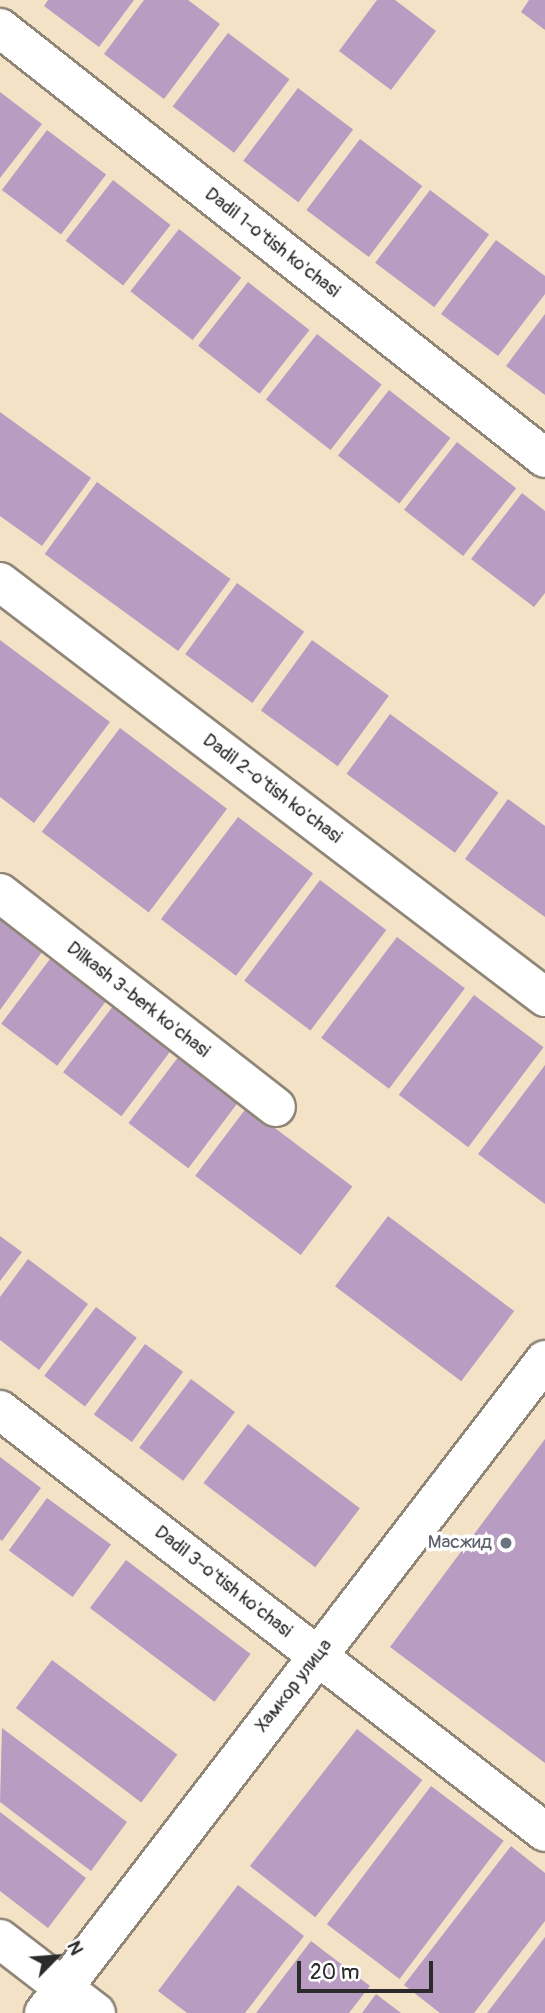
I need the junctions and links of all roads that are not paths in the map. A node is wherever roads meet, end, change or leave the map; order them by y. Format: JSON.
{"nodes":[{"id":1,"x":0,"y":28,"type":"edge"},
{"id":2,"x":545,"y":458,"type":"edge"},
{"id":3,"x":0,"y":582,"type":"edge"},
{"id":4,"x":0,"y":892,"type":"edge"},
{"id":5,"x":545,"y":997,"type":"edge"},
{"id":6,"x":276,"y":1107,"type":"dead end"},
{"id":7,"x":545,"y":1360,"type":"edge"},
{"id":8,"x":0,"y":1410,"type":"edge"},
{"id":9,"x":318,"y":1656,"type":"junction"},
{"id":10,"x":545,"y":1832,"type":"edge"},
{"id":11,"x":0,"y":1939,"type":"edge"},
{"id":12,"x":54,"y":2000,"type":"edge"},
{"id":13,"x":96,"y":2013,"type":"edge"}],
"edges":[{"from":1,"to":2,"type":"street","name":"Dadil 1-o'tish ko'chasi"},
{"from":3,"to":5,"type":"street","name":"Dadil 2-o'tish ko'chasi"},
{"from":4,"to":6,"type":"street","name":"Dilkash 3-berk ko'chasi"},
{"from":7,"to":9,"type":"street","name":"Хамкор улица"},
{"from":8,"to":9,"type":"street","name":"Dadil 3-o'tish ko'chasi"},
{"from":9,"to":10,"type":"street","name":"Dadil 3-o'tish ko'chasi"},
{"from":9,"to":12,"type":"street","name":"Хамкор улица"},
{"from":11,"to":12,"type":"street"},
{"from":12,"to":13,"type":"street"}]}
